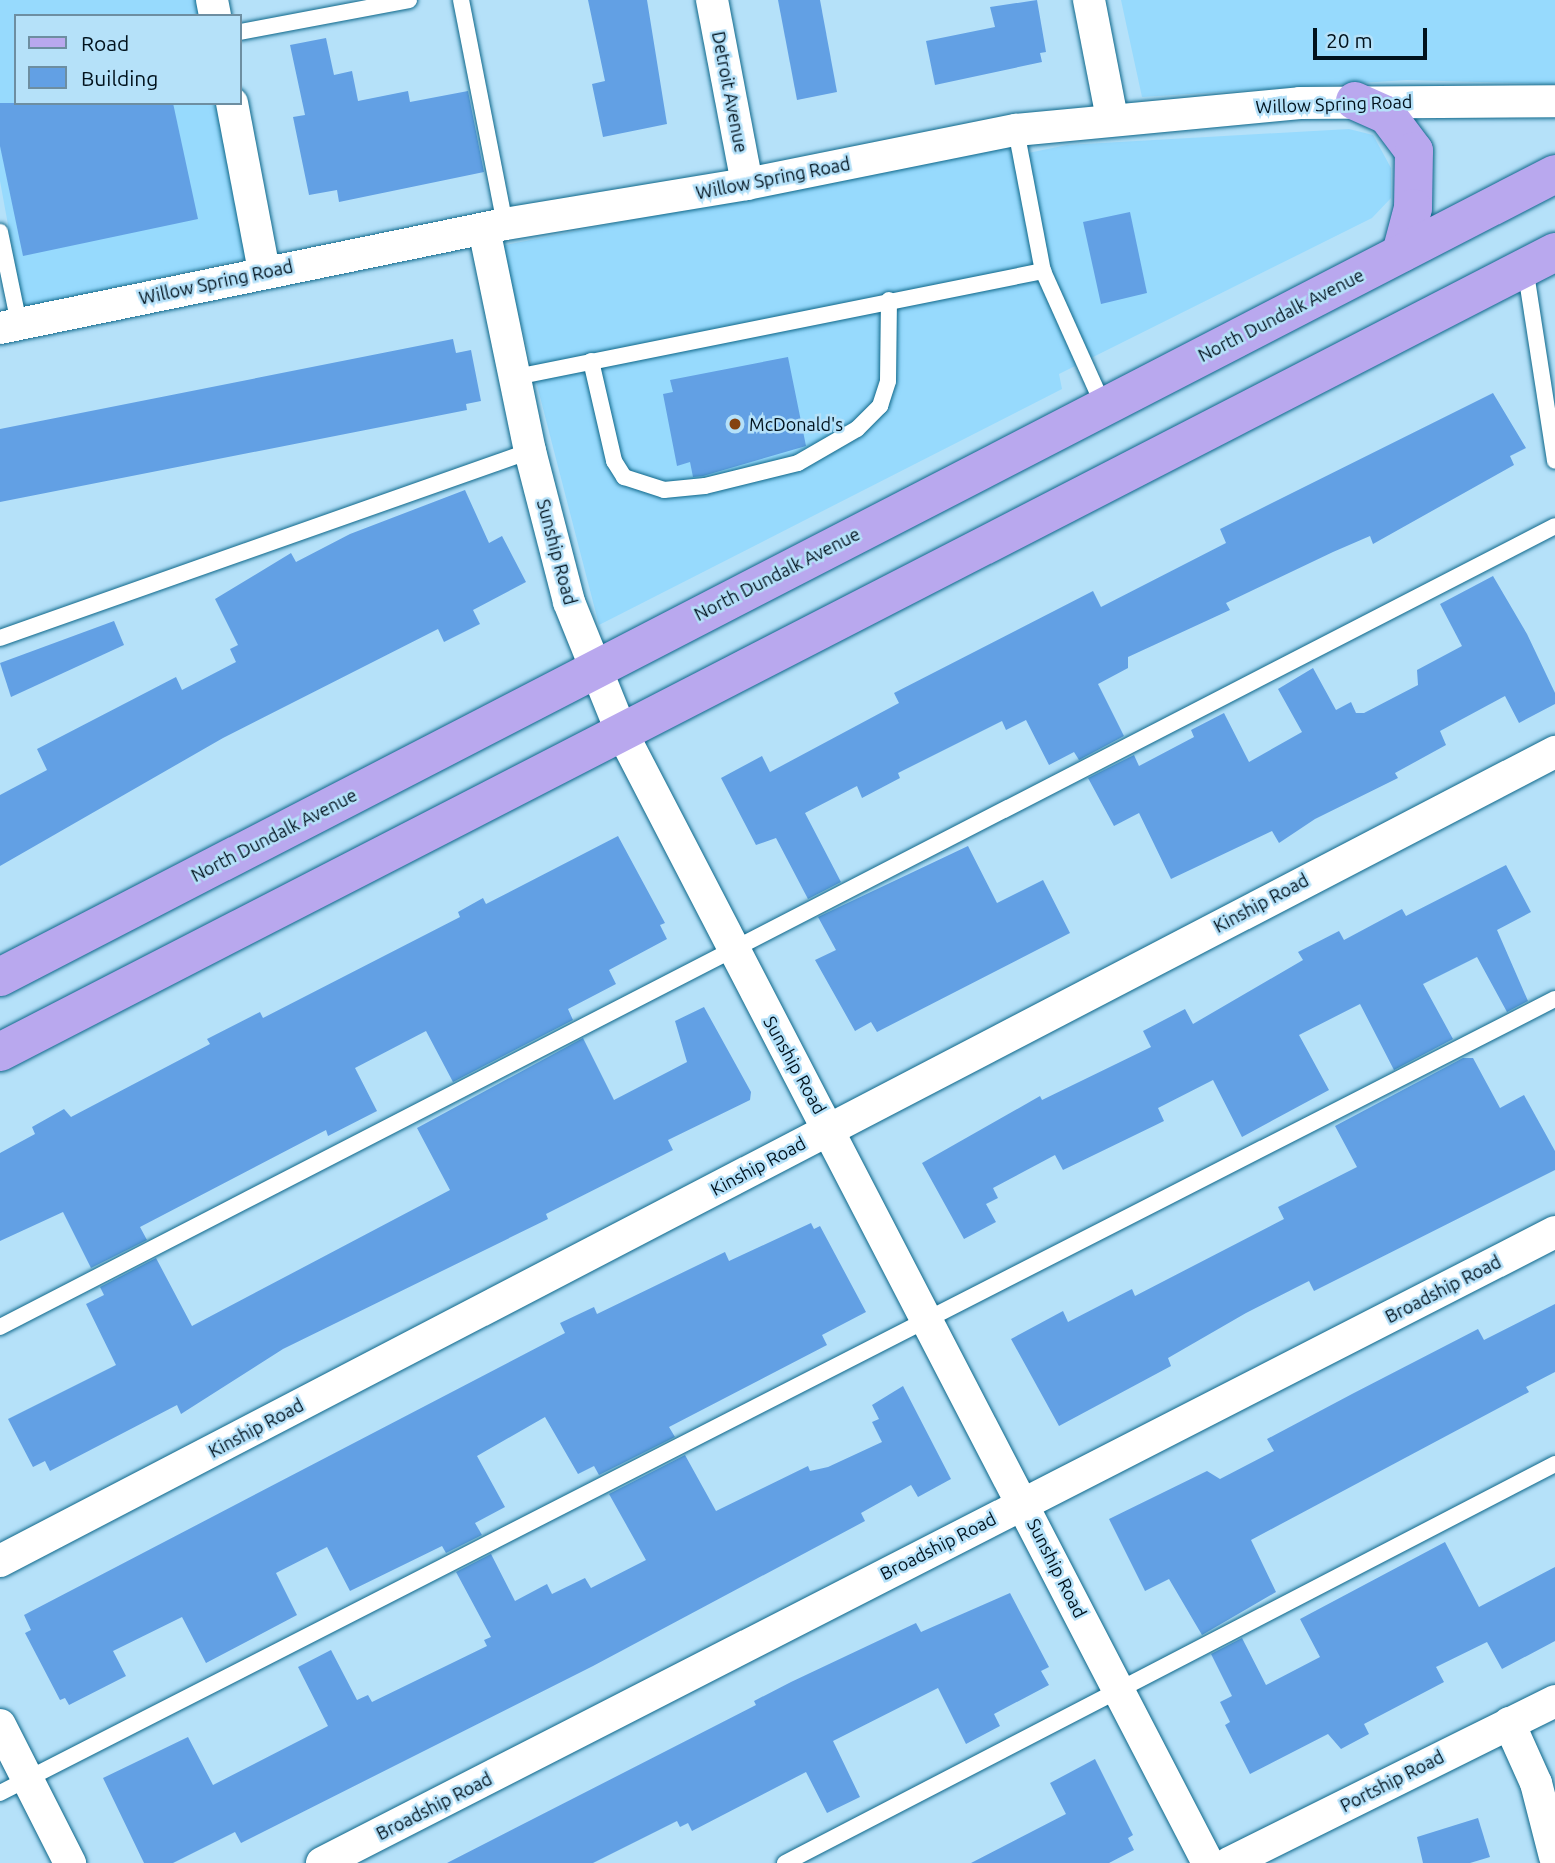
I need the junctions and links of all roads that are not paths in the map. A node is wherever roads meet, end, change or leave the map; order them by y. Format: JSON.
{"nodes":[{"id":1,"x":409,"y":0,"type":"edge"},
{"id":2,"x":461,"y":0,"type":"edge"},
{"id":3,"x":712,"y":0,"type":"edge"},
{"id":4,"x":1089,"y":0,"type":"edge"},
{"id":5,"x":242,"y":32,"type":"edge"},
{"id":6,"x":1355,"y":101,"type":"junction"},
{"id":7,"x":1555,"y":101,"type":"edge"},
{"id":8,"x":232,"y":105,"type":"edge"},
{"id":9,"x":1112,"y":118,"type":"junction"},
{"id":10,"x":1016,"y":130,"type":"junction"},
{"id":11,"x":1555,"y":174,"type":"edge"},
{"id":12,"x":747,"y":184,"type":"junction"},
{"id":13,"x":494,"y":226,"type":"junction"},
{"id":14,"x":0,"y":232,"type":"edge"},
{"id":15,"x":1401,"y":253,"type":"junction"},
{"id":16,"x":1540,"y":260,"type":"edge"},
{"id":17,"x":264,"y":271,"type":"junction"},
{"id":18,"x":1043,"y":271,"type":"junction"},
{"id":19,"x":889,"y":300,"type":"junction"},
{"id":20,"x":9,"y":326,"type":"edge"},
{"id":21,"x":591,"y":361,"type":"junction"},
{"id":22,"x":516,"y":377,"type":"junction"},
{"id":23,"x":1104,"y":407,"type":"junction"},
{"id":24,"x":530,"y":451,"type":"junction"},
{"id":25,"x":1555,"y":461,"type":"edge"},
{"id":26,"x":1555,"y":527,"type":"edge"},
{"id":27,"x":0,"y":638,"type":"edge"},
{"id":28,"x":594,"y":669,"type":"junction"},
{"id":29,"x":621,"y":731,"type":"junction"},
{"id":30,"x":1555,"y":752,"type":"edge"},
{"id":31,"x":731,"y":946,"type":"junction"},
{"id":32,"x":0,"y":977,"type":"edge"},
{"id":33,"x":1555,"y":999,"type":"edge"},
{"id":34,"x":0,"y":1052,"type":"edge"},
{"id":35,"x":830,"y":1128,"type":"junction"},
{"id":36,"x":1555,"y":1232,"type":"edge"},
{"id":37,"x":928,"y":1318,"type":"junction"},
{"id":38,"x":0,"y":1327,"type":"edge"},
{"id":39,"x":1555,"y":1464,"type":"edge"},
{"id":40,"x":1024,"y":1502,"type":"junction"},
{"id":41,"x":0,"y":1561,"type":"edge"},
{"id":42,"x":1119,"y":1692,"type":"junction"},
{"id":43,"x":1555,"y":1701,"type":"edge"},
{"id":44,"x":1509,"y":1723,"type":"junction"},
{"id":45,"x":0,"y":1725,"type":"edge"},
{"id":46,"x":29,"y":1778,"type":"junction"},
{"id":47,"x":0,"y":1793,"type":"edge"},
{"id":48,"x":1555,"y":1857,"type":"edge"},
{"id":49,"x":70,"y":1863,"type":"edge"},
{"id":50,"x":323,"y":1863,"type":"edge"},
{"id":51,"x":785,"y":1863,"type":"edge"},
{"id":52,"x":1208,"y":1863,"type":"edge"},
{"id":53,"x":1229,"y":1863,"type":"edge"}],
"edges":[{"from":1,"to":5,"type":"lane"},
{"from":2,"to":13,"type":"lane"},
{"from":3,"to":12,"type":"street","name":"Detroit Avenue"},
{"from":4,"to":9,"type":"street"},
{"from":6,"to":7,"type":"street","name":"Willow Spring Road"},
{"from":6,"to":9,"type":"street","name":"Willow Spring Road"},
{"from":6,"to":15,"type":"main road"},
{"from":8,"to":17,"type":"street"},
{"from":9,"to":10,"type":"street","name":"Willow Spring Road"},
{"from":10,"to":12,"type":"street","name":"Willow Spring Road"},
{"from":10,"to":18,"type":"lane"},
{"from":11,"to":15,"type":"main road","name":"North Dundalk Avenue"},
{"from":12,"to":13,"type":"street","name":"Willow Spring Road"},
{"from":13,"to":17,"type":"street","name":"Willow Spring Road"},
{"from":13,"to":22,"type":"street","name":"Sunship Road"},
{"from":14,"to":20,"type":"lane"},
{"from":15,"to":23,"type":"main road","name":"North Dundalk Avenue"},
{"from":16,"to":25,"type":"lane"},
{"from":16,"to":29,"type":"main road"},
{"from":17,"to":20,"type":"street","name":"Willow Spring Road"},
{"from":18,"to":19,"type":"lane"},
{"from":18,"to":23,"type":"lane"},
{"from":19,"to":21,"type":"lane"},
{"from":19,"to":21,"type":"lane"},
{"from":21,"to":22,"type":"lane"},
{"from":22,"to":24,"type":"street","name":"Sunship Road"},
{"from":23,"to":28,"type":"main road","name":"North Dundalk Avenue"},
{"from":24,"to":27,"type":"lane"},
{"from":24,"to":28,"type":"street","name":"Sunship Road"},
{"from":26,"to":31,"type":"lane"},
{"from":28,"to":29,"type":"street","name":"Sunship Road"},
{"from":28,"to":32,"type":"main road","name":"North Dundalk Avenue"},
{"from":29,"to":31,"type":"street","name":"Sunship Road"},
{"from":29,"to":34,"type":"main road"},
{"from":30,"to":35,"type":"street","name":"Kinship Road"},
{"from":31,"to":35,"type":"street","name":"Sunship Road"},
{"from":31,"to":38,"type":"lane"},
{"from":33,"to":37,"type":"lane"},
{"from":35,"to":37,"type":"street","name":"Sunship Road"},
{"from":35,"to":41,"type":"street","name":"Kinship Road"},
{"from":36,"to":40,"type":"street","name":"Broadship Road"},
{"from":37,"to":40,"type":"street","name":"Sunship Road"},
{"from":37,"to":46,"type":"lane"},
{"from":39,"to":42,"type":"lane"},
{"from":40,"to":42,"type":"street","name":"Sunship Road"},
{"from":40,"to":50,"type":"street","name":"Broadship Road"},
{"from":42,"to":51,"type":"lane"},
{"from":42,"to":52,"type":"street","name":"Sunship Road"},
{"from":43,"to":44,"type":"street","name":"Portship Road"},
{"from":44,"to":48,"type":"street"},
{"from":44,"to":53,"type":"street","name":"Portship Road"},
{"from":45,"to":46,"type":"street"},
{"from":46,"to":47,"type":"lane"},
{"from":46,"to":49,"type":"street"}]}
